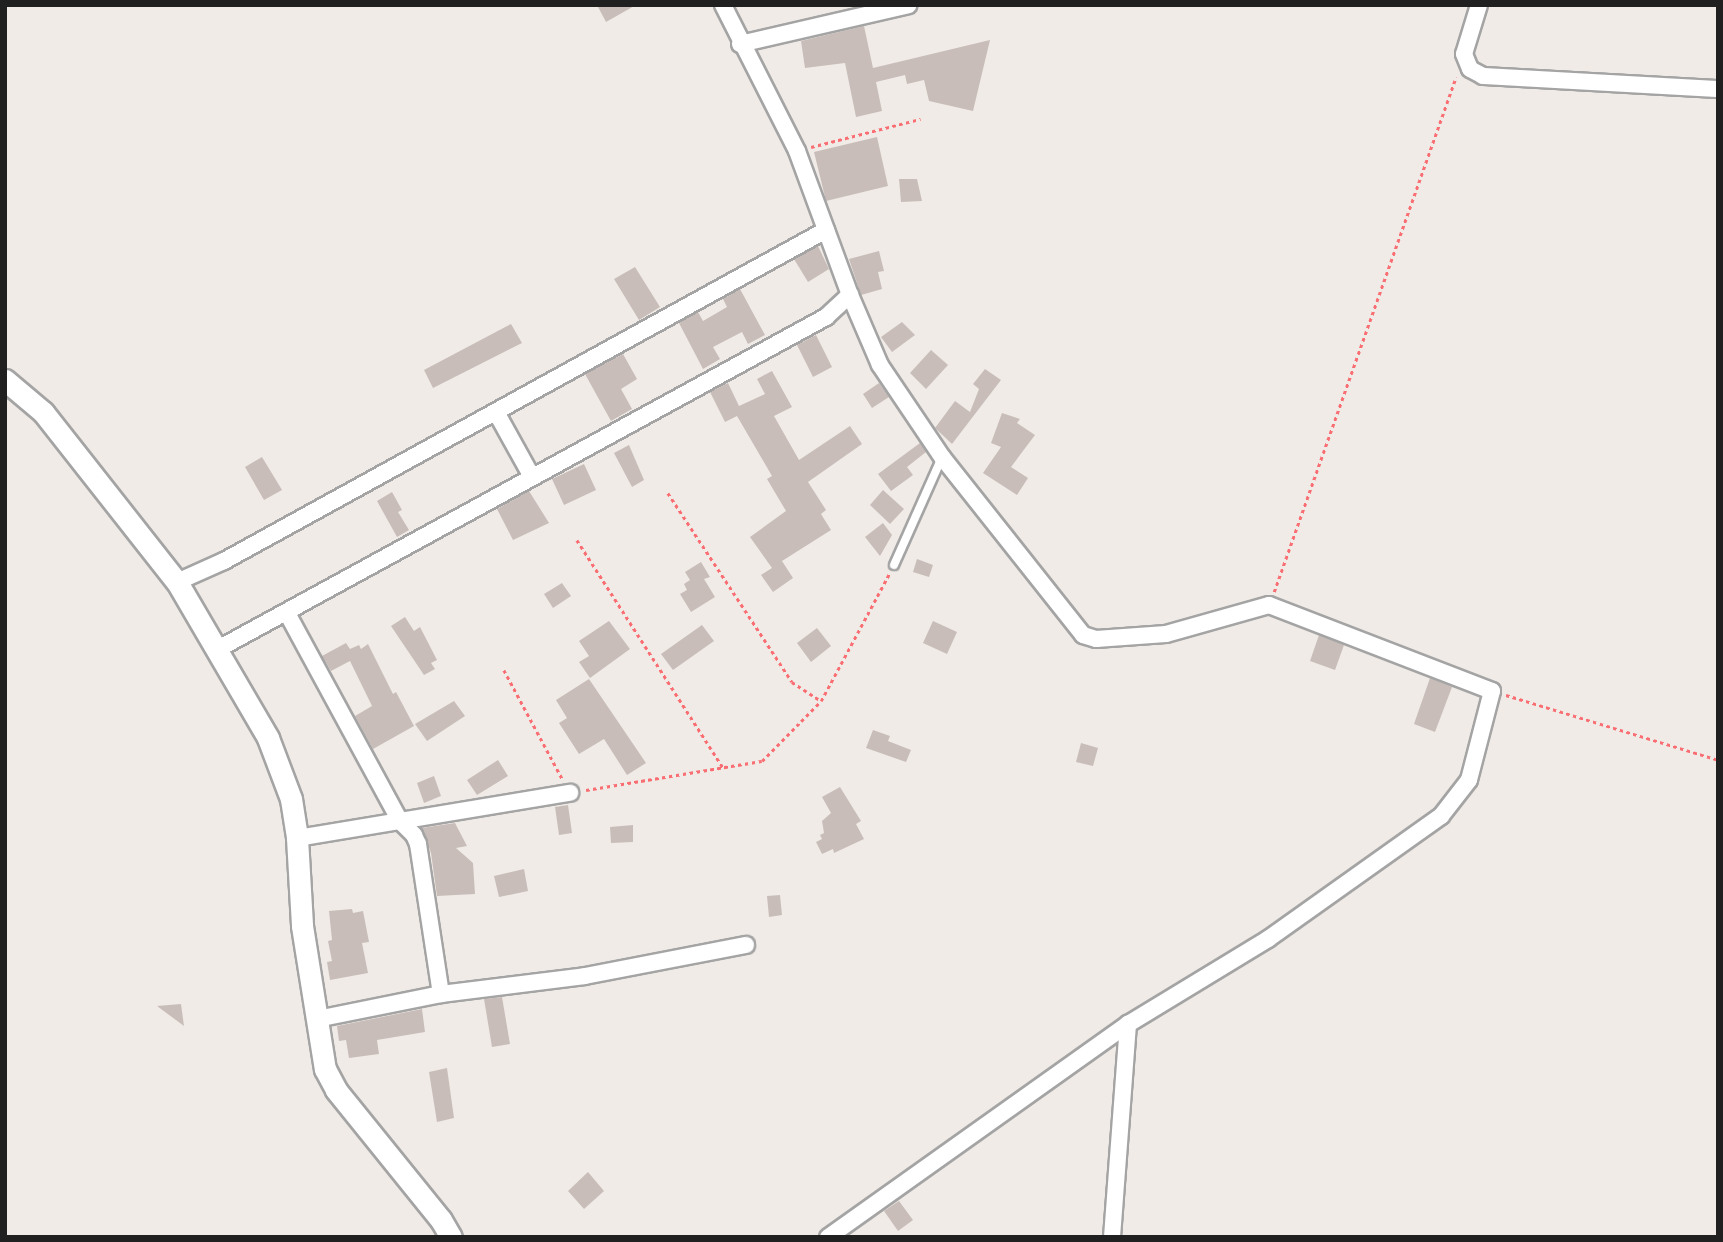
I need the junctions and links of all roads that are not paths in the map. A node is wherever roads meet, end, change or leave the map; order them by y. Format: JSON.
{"nodes":[{"id":1,"x":723,"y":5,"type":"edge"},
{"id":2,"x":909,"y":5,"type":"edge"},
{"id":3,"x":1479,"y":5,"type":"edge"},
{"id":4,"x":740,"y":44,"type":"junction"},
{"id":5,"x":1718,"y":89,"type":"edge"},
{"id":6,"x":826,"y":230,"type":"junction"},
{"id":7,"x":850,"y":295,"type":"junction"},
{"id":8,"x":5,"y":380,"type":"edge"},
{"id":9,"x":496,"y":412,"type":"junction"},
{"id":10,"x":942,"y":457,"type":"junction"},
{"id":11,"x":532,"y":477,"type":"junction"},
{"id":12,"x":894,"y":565,"type":"road end"},
{"id":13,"x":177,"y":582,"type":"junction"},
{"id":14,"x":287,"y":613,"type":"junction"},
{"id":15,"x":218,"y":649,"type":"junction"},
{"id":16,"x":570,"y":793,"type":"road end"},
{"id":17,"x":400,"y":821,"type":"junction"},
{"id":18,"x":297,"y":838,"type":"junction"},
{"id":19,"x":746,"y":945,"type":"dead end"},
{"id":20,"x":441,"y":994,"type":"junction"},
{"id":21,"x":317,"y":1018,"type":"junction"},
{"id":22,"x":1128,"y":1024,"type":"junction"},
{"id":23,"x":451,"y":1237,"type":"edge"},
{"id":24,"x":828,"y":1237,"type":"edge"},
{"id":25,"x":1112,"y":1237,"type":"edge"}],
"edges":[{"from":1,"to":4,"type":"street"},
{"from":2,"to":4,"type":"street"},
{"from":3,"to":5,"type":"street"},
{"from":4,"to":6,"type":"street"},
{"from":6,"to":7,"type":"street"},
{"from":6,"to":9,"type":"street"},
{"from":7,"to":10,"type":"street"},
{"from":7,"to":11,"type":"street"},
{"from":8,"to":13,"type":"street"},
{"from":9,"to":11,"type":"street"},
{"from":9,"to":13,"type":"street"},
{"from":10,"to":12,"type":"lane"},
{"from":10,"to":22,"type":"street"},
{"from":11,"to":14,"type":"street"},
{"from":13,"to":15,"type":"street"},
{"from":14,"to":15,"type":"street"},
{"from":14,"to":17,"type":"street"},
{"from":15,"to":18,"type":"street"},
{"from":16,"to":17,"type":"street"},
{"from":17,"to":18,"type":"street"},
{"from":17,"to":20,"type":"street"},
{"from":18,"to":21,"type":"street"},
{"from":19,"to":20,"type":"street"},
{"from":20,"to":21,"type":"street"},
{"from":21,"to":23,"type":"street"},
{"from":22,"to":24,"type":"street"},
{"from":22,"to":25,"type":"street"}]}
